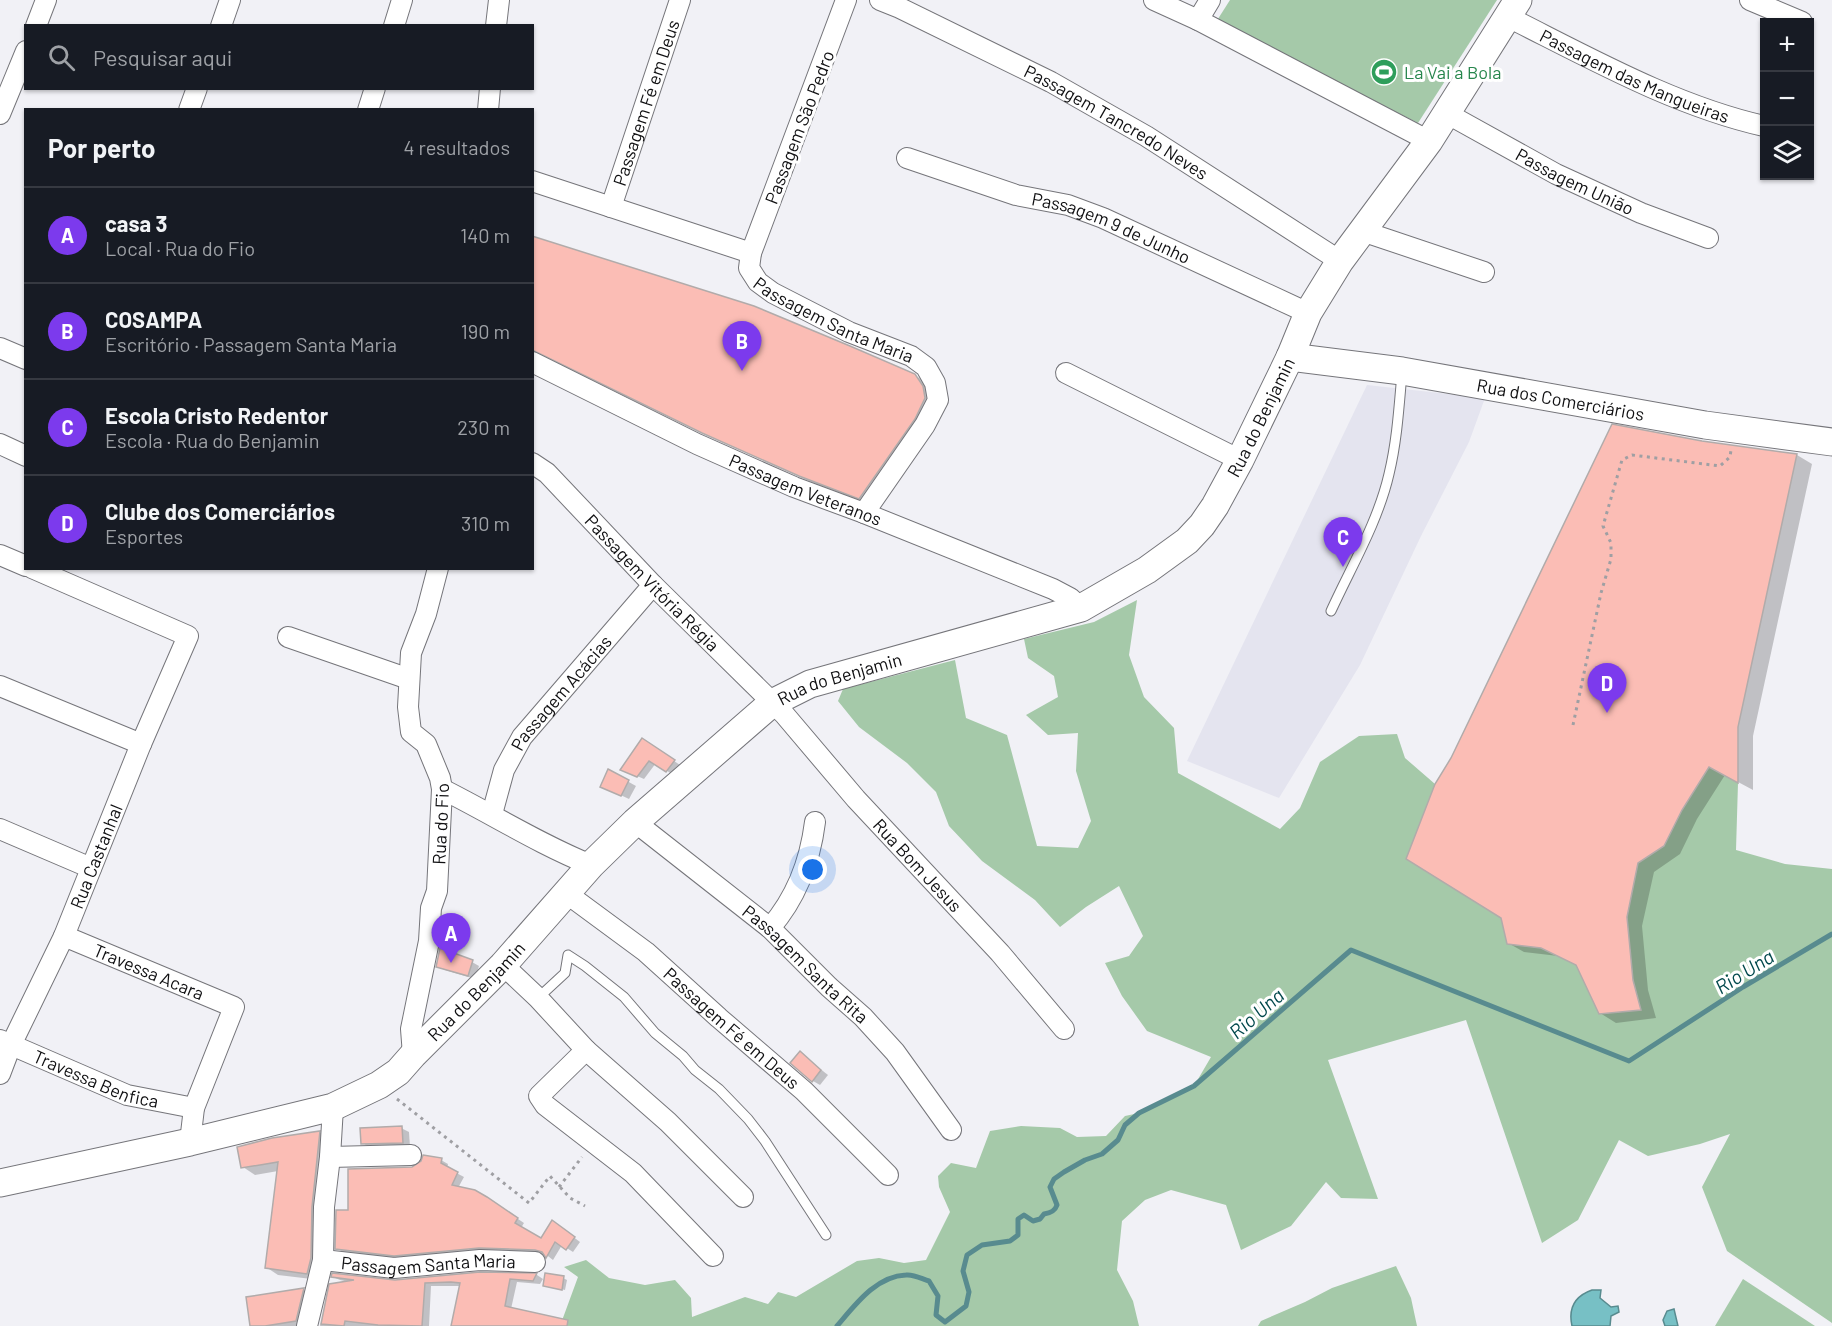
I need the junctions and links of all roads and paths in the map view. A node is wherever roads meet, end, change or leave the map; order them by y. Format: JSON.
{"nodes":[{"id":1,"x":46,"y":0,"type":"edge"},
{"id":2,"x":230,"y":0,"type":"edge"},
{"id":3,"x":402,"y":0,"type":"edge"},
{"id":4,"x":498,"y":0,"type":"edge"},
{"id":5,"x":680,"y":0,"type":"edge"},
{"id":6,"x":846,"y":0,"type":"edge"},
{"id":7,"x":880,"y":0,"type":"edge"},
{"id":8,"x":1154,"y":0,"type":"edge"},
{"id":9,"x":1210,"y":0,"type":"edge"},
{"id":10,"x":1750,"y":0,"type":"edge"},
{"id":11,"x":1513,"y":8,"type":"edge"},
{"id":12,"x":1793,"y":18,"type":"edge"},
{"id":13,"x":1198,"y":20,"type":"junction"},
{"id":14,"x":37,"y":24,"type":"edge"},
{"id":15,"x":222,"y":24,"type":"edge"},
{"id":16,"x":395,"y":24,"type":"edge"},
{"id":17,"x":496,"y":24,"type":"edge"},
{"id":18,"x":24,"y":56,"type":"edge"},
{"id":19,"x":196,"y":90,"type":"edge"},
{"id":20,"x":374,"y":90,"type":"edge"},
{"id":21,"x":490,"y":90,"type":"edge"},
{"id":22,"x":190,"y":108,"type":"edge"},
{"id":23,"x":370,"y":108,"type":"edge"},
{"id":24,"x":488,"y":108,"type":"edge"},
{"id":25,"x":1446,"y":113,"type":"junction"},
{"id":26,"x":0,"y":114,"type":"edge"},
{"id":27,"x":1760,"y":125,"type":"edge"},
{"id":28,"x":1429,"y":141,"type":"junction"},
{"id":29,"x":907,"y":158,"type":"dead end"},
{"id":30,"x":534,"y":182,"type":"edge"},
{"id":31,"x":611,"y":207,"type":"junction"},
{"id":32,"x":1362,"y":231,"type":"junction"},
{"id":33,"x":1708,"y":238,"type":"dead end"},
{"id":34,"x":751,"y":253,"type":"junction"},
{"id":35,"x":1340,"y":261,"type":"junction"},
{"id":36,"x":1484,"y":272,"type":"dead end"},
{"id":37,"x":1308,"y":313,"type":"junction"},
{"id":38,"x":0,"y":348,"type":"edge"},
{"id":39,"x":1290,"y":357,"type":"junction"},
{"id":40,"x":24,"y":358,"type":"edge"},
{"id":41,"x":534,"y":363,"type":"edge"},
{"id":42,"x":1402,"y":371,"type":"junction"},
{"id":43,"x":1066,"y":373,"type":"dead end"},
{"id":44,"x":1733,"y":442,"type":"dead end"},
{"id":45,"x":1832,"y":442,"type":"edge"},
{"id":46,"x":0,"y":444,"type":"edge"},
{"id":47,"x":24,"y":455,"type":"edge"},
{"id":48,"x":1240,"y":460,"type":"junction"},
{"id":49,"x":534,"y":464,"type":"edge"},
{"id":50,"x":864,"y":513,"type":"junction"},
{"id":51,"x":0,"y":555,"type":"edge"},
{"id":52,"x":24,"y":565,"type":"edge"},
{"id":53,"x":37,"y":570,"type":"edge"},
{"id":54,"x":437,"y":570,"type":"edge"},
{"id":55,"x":653,"y":585,"type":"junction"},
{"id":56,"x":1081,"y":608,"type":"junction"},
{"id":57,"x":1331,"y":611,"type":"dead end"},
{"id":58,"x":288,"y":637,"type":"dead end"},
{"id":59,"x":409,"y":679,"type":"junction"},
{"id":60,"x":0,"y":686,"type":"edge"},
{"id":61,"x":772,"y":703,"type":"junction"},
{"id":62,"x":1573,"y":725,"type":"dead end"},
{"id":63,"x":141,"y":744,"type":"junction"},
{"id":64,"x":442,"y":789,"type":"junction"},
{"id":65,"x":492,"y":814,"type":"junction"},
{"id":66,"x":635,"y":822,"type":"junction"},
{"id":67,"x":815,"y":822,"type":"dead end"},
{"id":68,"x":0,"y":829,"type":"edge"},
{"id":69,"x":591,"y":865,"type":"junction"},
{"id":70,"x":91,"y":868,"type":"junction"},
{"id":71,"x":566,"y":893,"type":"junction"},
{"id":72,"x":770,"y":928,"type":"junction"},
{"id":73,"x":64,"y":936,"type":"junction"},
{"id":74,"x":503,"y":965,"type":"junction"},
{"id":75,"x":538,"y":998,"type":"junction"},
{"id":76,"x":1064,"y":1029,"type":"dead end"},
{"id":77,"x":5,"y":1042,"type":"edge"},
{"id":78,"x":586,"y":1050,"type":"junction"},
{"id":79,"x":397,"y":1071,"type":"junction"},
{"id":80,"x":0,"y":1074,"type":"edge"},
{"id":81,"x":333,"y":1107,"type":"junction"},
{"id":82,"x":194,"y":1108,"type":"junction"},
{"id":83,"x":951,"y":1130,"type":"dead end"},
{"id":84,"x":587,"y":1137,"type":"junction"},
{"id":85,"x":190,"y":1142,"type":"junction"},
{"id":86,"x":411,"y":1155,"type":"dead end"},
{"id":87,"x":330,"y":1156,"type":"junction"},
{"id":88,"x":888,"y":1175,"type":"dead end"},
{"id":89,"x":0,"y":1183,"type":"edge"},
{"id":90,"x":559,"y":1187,"type":"junction"},
{"id":91,"x":743,"y":1197,"type":"dead end"},
{"id":92,"x":585,"y":1206,"type":"dead end"},
{"id":93,"x":825,"y":1235,"type":"dead end"},
{"id":94,"x":713,"y":1256,"type":"dead end"},
{"id":95,"x":323,"y":1260,"type":"junction"},
{"id":96,"x":535,"y":1262,"type":"dead end"},
{"id":97,"x":307,"y":1326,"type":"edge"}],
"edges":[{"from":1,"to":14,"type":"street"},
{"from":2,"to":15,"type":"street"},
{"from":3,"to":16,"type":"street"},
{"from":4,"to":17,"type":"street"},
{"from":5,"to":31,"type":"street","name":"Passagem Fé em Deus"},
{"from":6,"to":34,"type":"street","name":"Passagem São Pedro"},
{"from":7,"to":35,"type":"street","name":"Passagem Tancredo Neves"},
{"from":8,"to":13,"type":"street"},
{"from":9,"to":13,"type":"street"},
{"from":10,"to":12,"type":"street"},
{"from":11,"to":25,"type":"main road","name":"Rua do Benjamin"},
{"from":11,"to":27,"type":"street","name":"Passagem das Mangueiras"},
{"from":13,"to":28,"type":"street"},
{"from":18,"to":26,"type":"street"},
{"from":19,"to":22,"type":"street"},
{"from":20,"to":23,"type":"street"},
{"from":21,"to":24,"type":"street"},
{"from":25,"to":28,"type":"main road","name":"Rua do Benjamin"},
{"from":25,"to":33,"type":"street","name":"Passagem União"},
{"from":28,"to":32,"type":"main road","name":"Rua do Benjamin"},
{"from":29,"to":37,"type":"street","name":"Passagem 9 de Junho"},
{"from":30,"to":31,"type":"street","name":"Passagem Santa Maria"},
{"from":31,"to":34,"type":"street","name":"Passagem Santa Maria"},
{"from":32,"to":35,"type":"main road","name":"Rua do Benjamin"},
{"from":32,"to":36,"type":"street"},
{"from":34,"to":50,"type":"street","name":"Passagem Santa Maria"},
{"from":35,"to":37,"type":"main road","name":"Rua do Benjamin"},
{"from":37,"to":39,"type":"main road","name":"Rua do Benjamin"},
{"from":38,"to":40,"type":"street"},
{"from":39,"to":42,"type":"main road","name":"Rua dos Comerciários"},
{"from":39,"to":48,"type":"main road","name":"Rua do Benjamin"},
{"from":41,"to":50,"type":"street","name":"Passagem Veteranos"},
{"from":42,"to":45,"type":"main road","name":"Rua dos Comerciários"},
{"from":42,"to":57,"type":"lane"},
{"from":43,"to":48,"type":"street"},
{"from":44,"to":62,"type":"path"},
{"from":46,"to":47,"type":"street"},
{"from":48,"to":56,"type":"main road","name":"Rua do Benjamin"},
{"from":49,"to":55,"type":"street","name":"Passagem Vitória Régia"},
{"from":50,"to":56,"type":"street","name":"Passagem Veteranos"},
{"from":51,"to":52,"type":"street"},
{"from":53,"to":63,"type":"street","name":"Rua Castanhal"},
{"from":54,"to":59,"type":"street","name":"Rua do Fio"},
{"from":55,"to":61,"type":"street","name":"Passagem Vitória Régia"},
{"from":55,"to":65,"type":"street","name":"Passagem Acácias"},
{"from":56,"to":61,"type":"main road","name":"Rua do Benjamin"},
{"from":58,"to":59,"type":"street"},
{"from":59,"to":64,"type":"street","name":"Rua do Fio"},
{"from":60,"to":63,"type":"street"},
{"from":61,"to":66,"type":"main road","name":"Rua do Benjamin"},
{"from":61,"to":76,"type":"street","name":"Rua Bom Jesus"},
{"from":63,"to":70,"type":"street","name":"Rua Castanhal"},
{"from":64,"to":65,"type":"street"},
{"from":64,"to":79,"type":"street","name":"Rua do Fio"},
{"from":65,"to":69,"type":"street"},
{"from":66,"to":69,"type":"main road","name":"Rua do Benjamin"},
{"from":66,"to":72,"type":"street","name":"Passagem Santa Rita"},
{"from":67,"to":72,"type":"street"},
{"from":68,"to":70,"type":"street"},
{"from":69,"to":71,"type":"main road","name":"Rua do Benjamin"},
{"from":70,"to":73,"type":"street","name":"Rua Castanhal"},
{"from":71,"to":74,"type":"main road","name":"Rua do Benjamin"},
{"from":71,"to":88,"type":"street","name":"Passagem Fé em Deus"},
{"from":72,"to":83,"type":"street","name":"Passagem Santa Rita"},
{"from":73,"to":77,"type":"street","name":"Rua Castanhal"},
{"from":73,"to":82,"type":"street","name":"Travessa Acara"},
{"from":74,"to":75,"type":"street"},
{"from":74,"to":79,"type":"main road","name":"Rua do Benjamin"},
{"from":75,"to":78,"type":"street"},
{"from":75,"to":93,"type":"lane"},
{"from":77,"to":80,"type":"street","name":"Rua Castanhal"},
{"from":77,"to":82,"type":"street","name":"Travessa Benfica"},
{"from":78,"to":84,"type":"street"},
{"from":78,"to":91,"type":"street"},
{"from":79,"to":81,"type":"main road","name":"Rua do Benjamin"},
{"from":79,"to":90,"type":"path"},
{"from":81,"to":85,"type":"main road","name":"Rua do Benjamin"},
{"from":81,"to":87,"type":"street"},
{"from":82,"to":85,"type":"street"},
{"from":84,"to":90,"type":"path"},
{"from":84,"to":94,"type":"street"},
{"from":85,"to":89,"type":"main road","name":"Rua do Benjamin"},
{"from":86,"to":87,"type":"street"},
{"from":87,"to":95,"type":"street"},
{"from":90,"to":92,"type":"path"},
{"from":95,"to":96,"type":"street","name":"Passagem Santa Maria"},
{"from":95,"to":97,"type":"street"}]}
